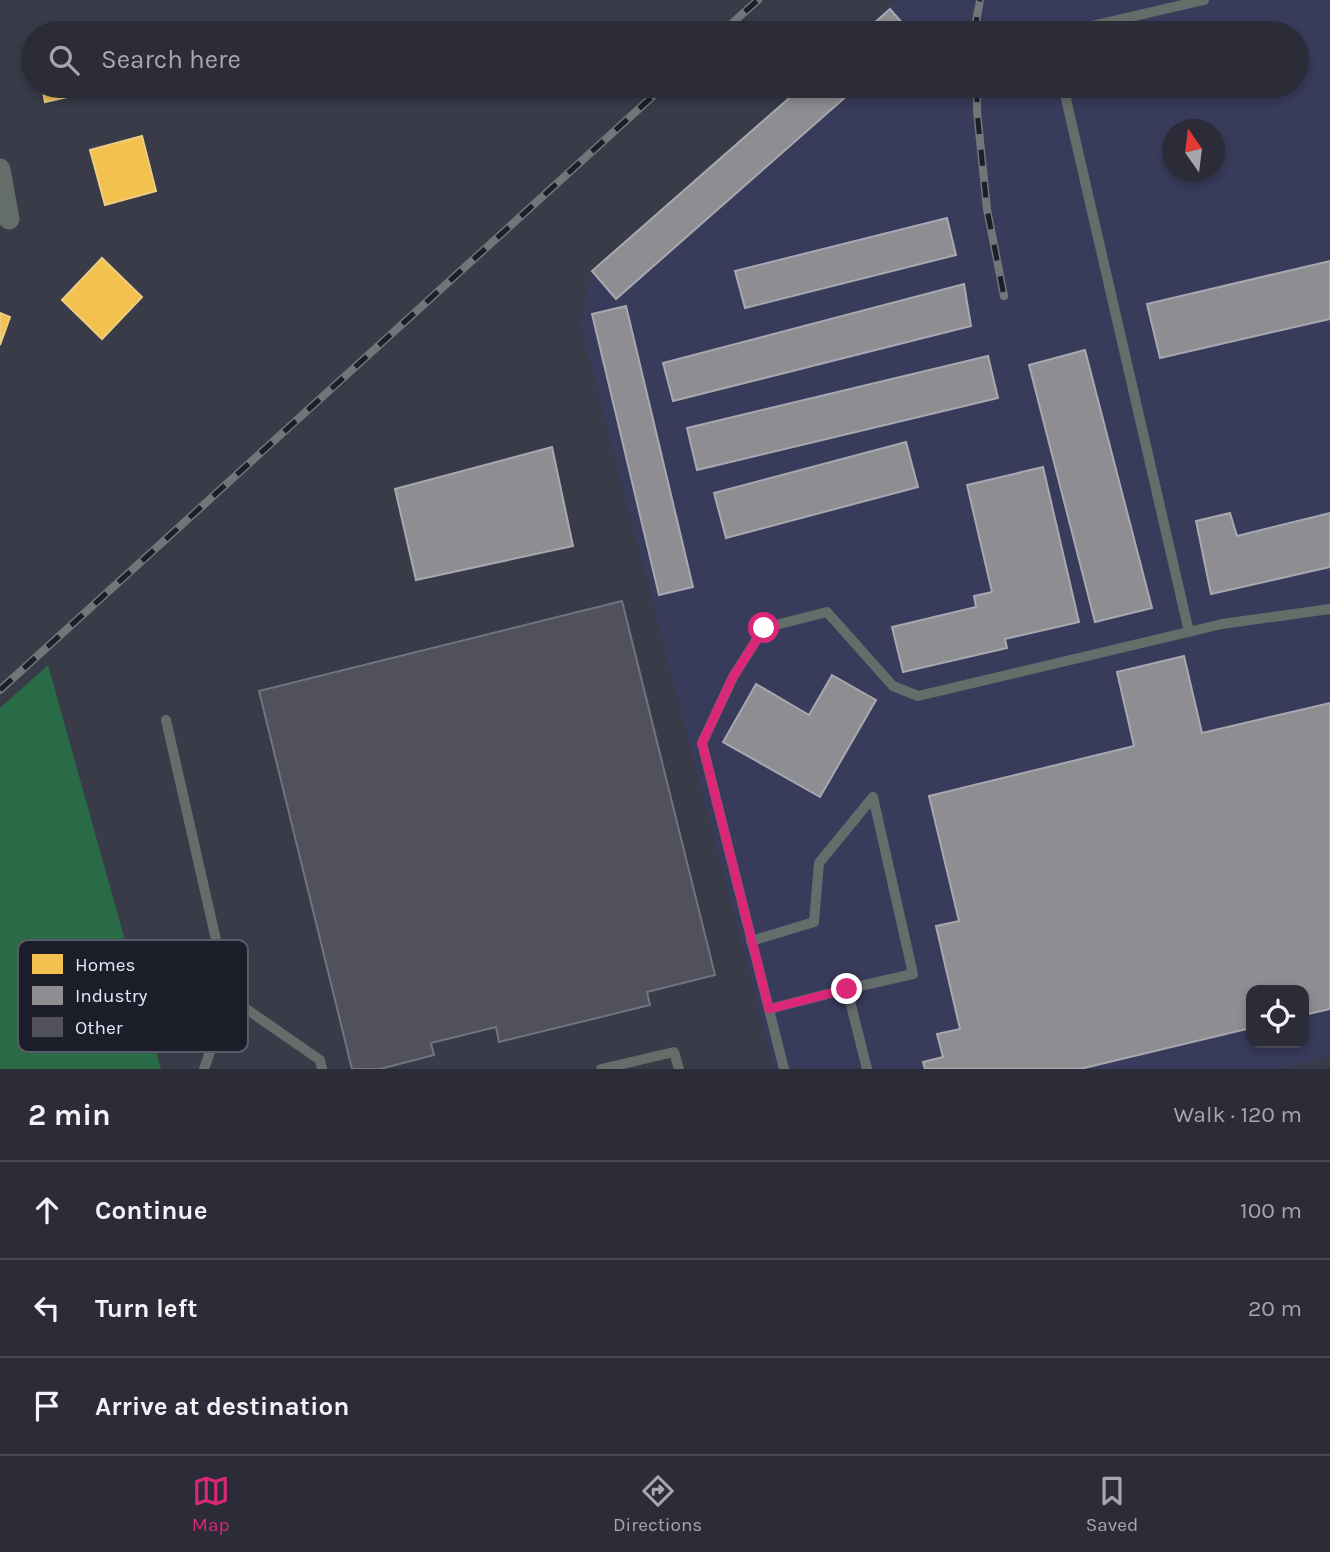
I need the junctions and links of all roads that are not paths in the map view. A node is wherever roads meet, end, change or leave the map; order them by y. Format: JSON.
{"nodes":[{"id":1,"x":1204,"y":0,"type":"edge"},
{"id":2,"x":1112,"y":21,"type":"edge"},
{"id":3,"x":1066,"y":98,"type":"edge"},
{"id":4,"x":0,"y":169,"type":"edge"},
{"id":5,"x":9,"y":219,"type":"dead end"},
{"id":6,"x":1330,"y":609,"type":"edge"},
{"id":7,"x":1189,"y":632,"type":"junction"},
{"id":8,"x":166,"y":720,"type":"dead end"},
{"id":9,"x":216,"y":940,"type":"edge"},
{"id":10,"x":751,"y":941,"type":"junction"},
{"id":11,"x":847,"y":989,"type":"junction"},
{"id":12,"x":769,"y":1009,"type":"junction"},
{"id":13,"x":248,"y":1010,"type":"edge"},
{"id":14,"x":210,"y":1052,"type":"edge"},
{"id":15,"x":204,"y":1069,"type":"edge"},
{"id":16,"x":323,"y":1069,"type":"edge"},
{"id":17,"x":601,"y":1069,"type":"edge"},
{"id":18,"x":679,"y":1069,"type":"edge"},
{"id":19,"x":783,"y":1069,"type":"edge"},
{"id":20,"x":867,"y":1069,"type":"edge"}],
"edges":[{"from":1,"to":2,"type":"lane"},
{"from":3,"to":7,"type":"lane"},
{"from":4,"to":5,"type":"street"},
{"from":6,"to":7,"type":"lane"},
{"from":7,"to":10,"type":"lane"},
{"from":8,"to":9,"type":"lane"},
{"from":10,"to":11,"type":"lane"},
{"from":10,"to":12,"type":"lane"},
{"from":11,"to":12,"type":"lane"},
{"from":11,"to":20,"type":"lane"},
{"from":12,"to":19,"type":"lane"},
{"from":13,"to":16,"type":"lane"},
{"from":14,"to":15,"type":"lane"},
{"from":17,"to":18,"type":"lane"}]}
